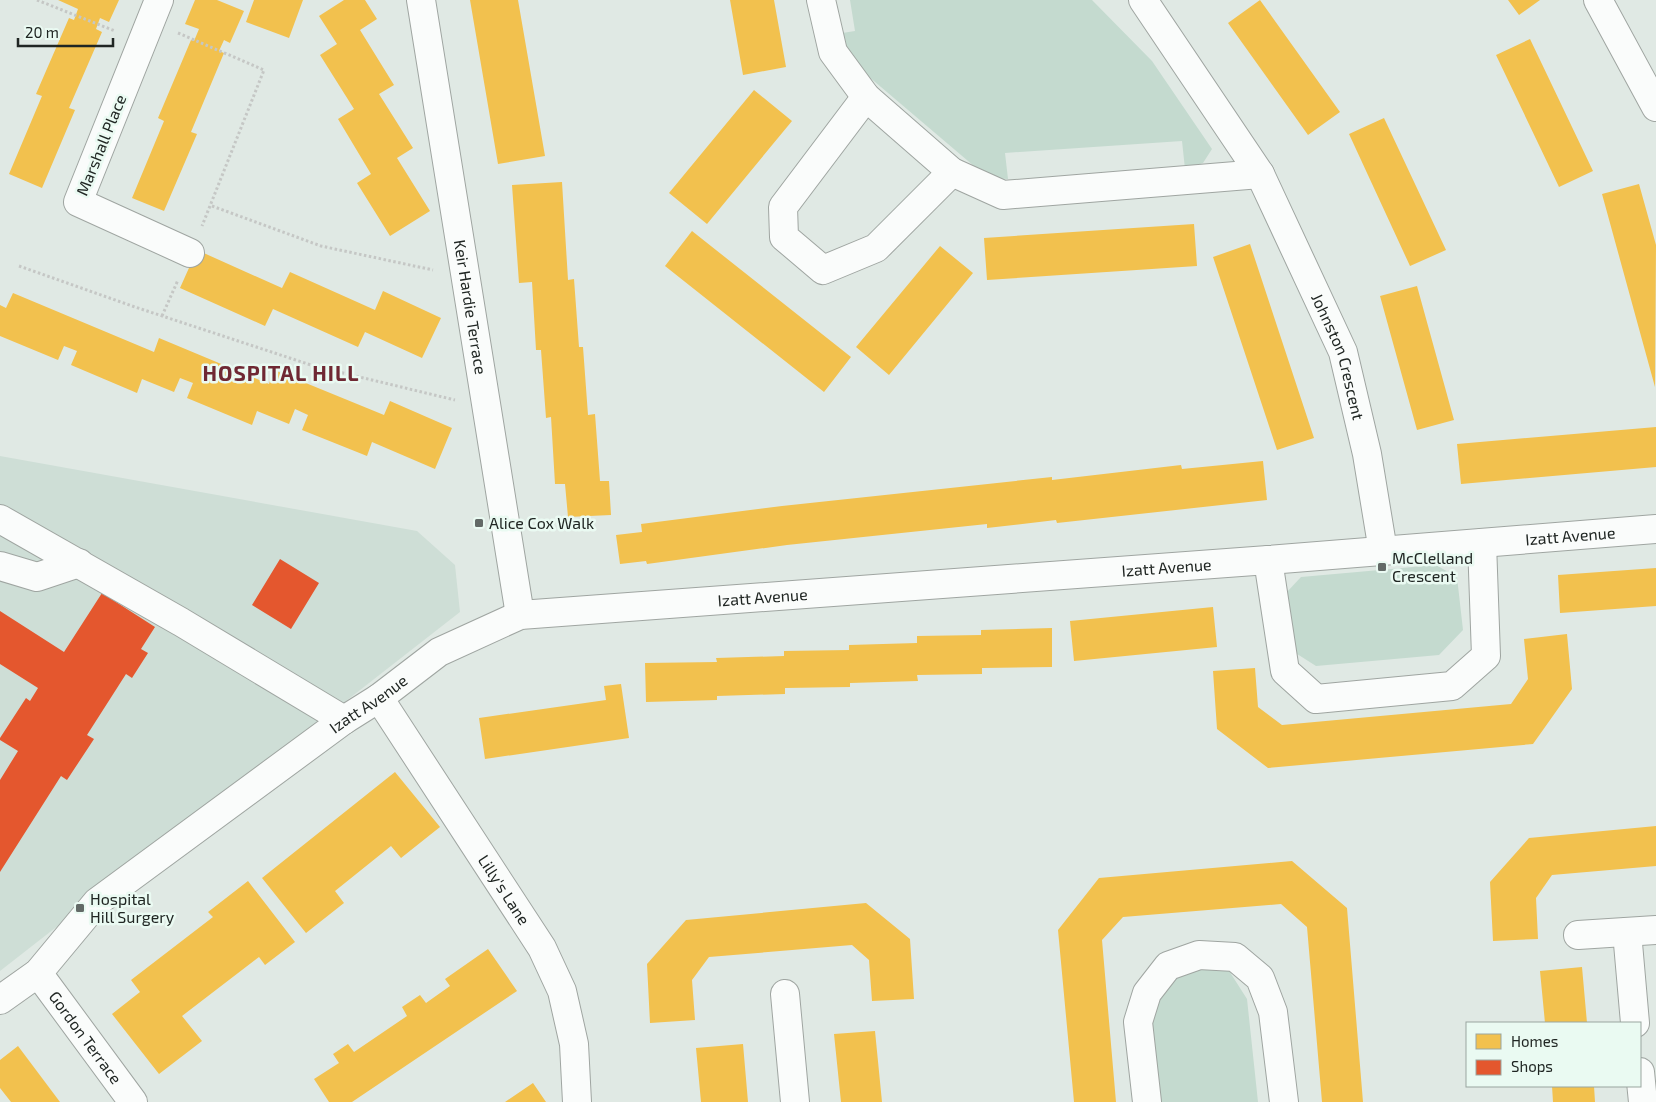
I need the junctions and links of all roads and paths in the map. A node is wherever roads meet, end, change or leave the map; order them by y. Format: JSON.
{"nodes":[{"id":1,"x":36,"y":0,"type":"edge"},
{"id":2,"x":421,"y":0,"type":"edge"},
{"id":3,"x":821,"y":0,"type":"edge"},
{"id":4,"x":1143,"y":0,"type":"edge"},
{"id":5,"x":1598,"y":0,"type":"edge"},
{"id":6,"x":151,"y":22,"type":"edge"},
{"id":7,"x":866,"y":97,"type":"junction"},
{"id":8,"x":1656,"y":108,"type":"edge"},
{"id":9,"x":952,"y":172,"type":"junction"},
{"id":10,"x":1260,"y":174,"type":"junction"},
{"id":11,"x":211,"y":206,"type":"junction"},
{"id":12,"x":190,"y":253,"type":"junction"},
{"id":13,"x":19,"y":266,"type":"dead end"},
{"id":14,"x":466,"y":277,"type":"junction"},
{"id":15,"x":162,"y":316,"type":"junction"},
{"id":16,"x":487,"y":408,"type":"junction"},
{"id":17,"x":0,"y":519,"type":"edge"},
{"id":18,"x":1656,"y":529,"type":"edge"},
{"id":19,"x":1482,"y":543,"type":"junction"},
{"id":20,"x":1382,"y":551,"type":"junction"},
{"id":21,"x":1268,"y":560,"type":"junction"},
{"id":22,"x":79,"y":563,"type":"junction"},
{"id":23,"x":0,"y":566,"type":"edge"},
{"id":24,"x":520,"y":615,"type":"junction"},
{"id":25,"x":379,"y":698,"type":"junction"},
{"id":26,"x":344,"y":720,"type":"junction"},
{"id":27,"x":1656,"y":930,"type":"edge"},
{"id":28,"x":1626,"y":932,"type":"junction"},
{"id":29,"x":1578,"y":935,"type":"dead end"},
{"id":30,"x":38,"y":973,"type":"junction"},
{"id":31,"x":785,"y":994,"type":"dead end"},
{"id":32,"x":0,"y":1000,"type":"edge"},
{"id":33,"x":1635,"y":1022,"type":"edge"},
{"id":34,"x":1641,"y":1082,"type":"edge"},
{"id":35,"x":133,"y":1102,"type":"edge"},
{"id":36,"x":577,"y":1102,"type":"edge"},
{"id":37,"x":794,"y":1102,"type":"edge"},
{"id":38,"x":1147,"y":1102,"type":"edge"},
{"id":39,"x":1284,"y":1102,"type":"edge"},
{"id":40,"x":1643,"y":1102,"type":"edge"}],
"edges":[{"from":1,"to":6,"type":"path"},
{"from":2,"to":14,"type":"street","name":"Keir Hardie Terrace"},
{"from":3,"to":7,"type":"street"},
{"from":4,"to":10,"type":"street","name":"Johnston Crescent"},
{"from":5,"to":8,"type":"street"},
{"from":6,"to":11,"type":"path"},
{"from":6,"to":12,"type":"street","name":"Marshall Place"},
{"from":7,"to":9,"type":"street"},
{"from":7,"to":9,"type":"street"},
{"from":9,"to":10,"type":"street"},
{"from":10,"to":20,"type":"street","name":"Johnston Crescent"},
{"from":11,"to":12,"type":"path"},
{"from":11,"to":14,"type":"path"},
{"from":12,"to":15,"type":"path"},
{"from":13,"to":15,"type":"path"},
{"from":14,"to":16,"type":"street","name":"Keir Hardie Terrace"},
{"from":15,"to":16,"type":"path"},
{"from":16,"to":24,"type":"street","name":"Keir Hardie Terrace"},
{"from":17,"to":22,"type":"street"},
{"from":18,"to":19,"type":"street","name":"Izatt Avenue"},
{"from":19,"to":20,"type":"street","name":"Izatt Avenue"},
{"from":19,"to":21,"type":"street"},
{"from":20,"to":21,"type":"street","name":"Izatt Avenue"},
{"from":21,"to":24,"type":"street","name":"Izatt Avenue"},
{"from":22,"to":23,"type":"street"},
{"from":22,"to":26,"type":"street"},
{"from":24,"to":25,"type":"street","name":"Izatt Avenue"},
{"from":25,"to":26,"type":"street","name":"Izatt Avenue"},
{"from":25,"to":36,"type":"street","name":"Lilly's Lane"},
{"from":26,"to":30,"type":"street","name":"Izatt Avenue"},
{"from":27,"to":28,"type":"street"},
{"from":28,"to":29,"type":"street"},
{"from":28,"to":33,"type":"street"},
{"from":30,"to":32,"type":"street","name":"Izatt Avenue"},
{"from":30,"to":35,"type":"street","name":"Gordon Terrace"},
{"from":31,"to":37,"type":"street"},
{"from":34,"to":40,"type":"street"},
{"from":38,"to":39,"type":"street"}]}
